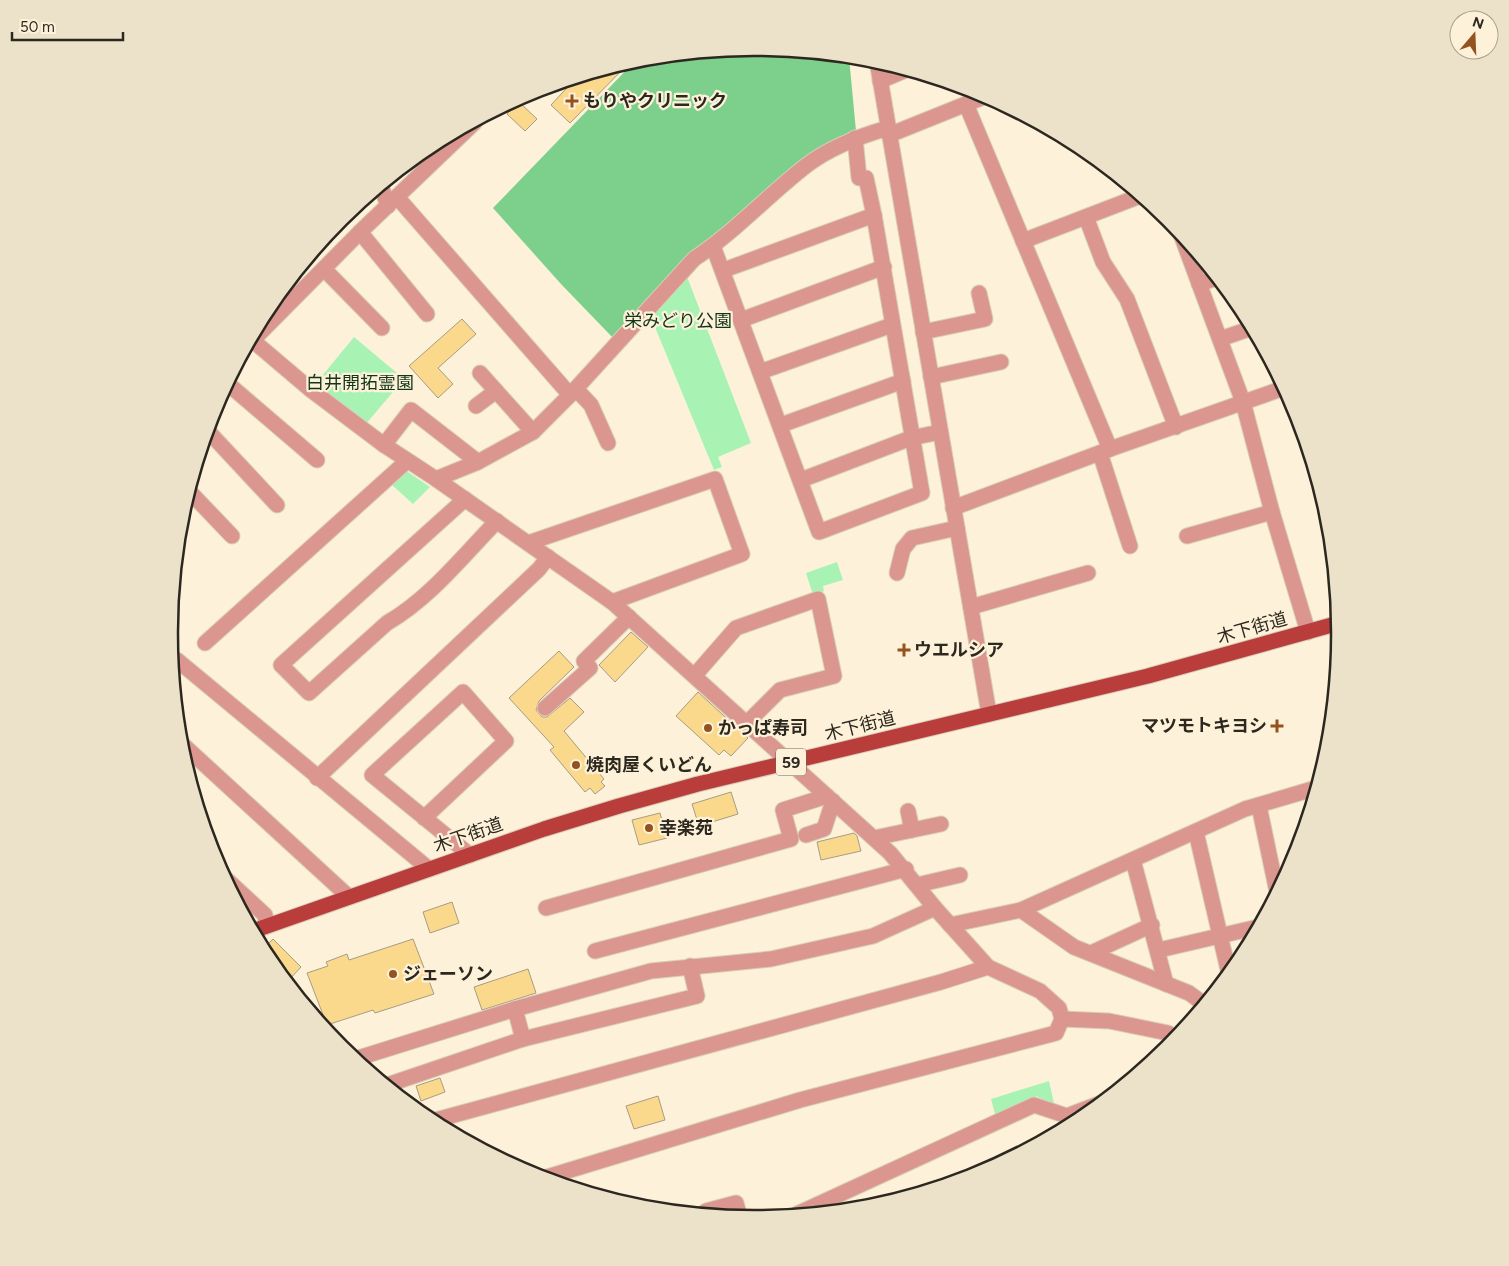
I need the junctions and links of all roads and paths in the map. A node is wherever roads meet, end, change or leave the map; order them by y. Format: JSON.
{"nodes":[{"id":1,"x":878,"y":70,"type":"edge"},
{"id":2,"x":896,"y":74,"type":"edge"},
{"id":3,"x":880,"y":81,"type":"junction"},
{"id":4,"x":975,"y":100,"type":"edge"},
{"id":5,"x":966,"y":104,"type":"junction"},
{"id":6,"x":888,"y":131,"type":"junction"},
{"id":7,"x":855,"y":138,"type":"junction"},
{"id":8,"x":437,"y":151,"type":"edge"},
{"id":9,"x":384,"y":191,"type":"edge"},
{"id":10,"x":1134,"y":198,"type":"edge"},
{"id":11,"x":392,"y":202,"type":"junction"},
{"id":12,"x":874,"y":215,"type":"junction"},
{"id":13,"x":1086,"y":217,"type":"junction"},
{"id":14,"x":360,"y":232,"type":"junction"},
{"id":15,"x":1023,"y":241,"type":"junction"},
{"id":16,"x":714,"y":246,"type":"junction"},
{"id":17,"x":1187,"y":252,"type":"edge"},
{"id":18,"x":884,"y":267,"type":"junction"},
{"id":19,"x":324,"y":269,"type":"junction"},
{"id":20,"x":724,"y":270,"type":"junction"},
{"id":21,"x":1210,"y":280,"type":"edge"},
{"id":22,"x":1199,"y":284,"type":"junction"},
{"id":23,"x":979,"y":292,"type":"dead end"},
{"id":24,"x":427,"y":314,"type":"dead end"},
{"id":25,"x":741,"y":320,"type":"junction"},
{"id":26,"x":269,"y":322,"type":"edge"},
{"id":27,"x":892,"y":325,"type":"junction"},
{"id":28,"x":382,"y":328,"type":"dead end"},
{"id":29,"x":1245,"y":330,"type":"edge"},
{"id":30,"x":923,"y":332,"type":"junction"},
{"id":31,"x":1220,"y":339,"type":"junction"},
{"id":32,"x":256,"y":344,"type":"edge"},
{"id":33,"x":1001,"y":362,"type":"dead end"},
{"id":34,"x":760,"y":372,"type":"junction"},
{"id":35,"x":480,"y":373,"type":"dead end"},
{"id":36,"x":931,"y":377,"type":"junction"},
{"id":37,"x":903,"y":381,"type":"junction"},
{"id":38,"x":233,"y":387,"type":"edge"},
{"id":39,"x":1277,"y":390,"type":"edge"},
{"id":40,"x":496,"y":391,"type":"junction"},
{"id":41,"x":573,"y":392,"type":"junction"},
{"id":42,"x":1243,"y":402,"type":"junction"},
{"id":43,"x":476,"y":406,"type":"dead end"},
{"id":44,"x":781,"y":425,"type":"junction"},
{"id":45,"x":1176,"y":427,"type":"junction"},
{"id":46,"x":533,"y":432,"type":"junction"},
{"id":47,"x":940,"y":432,"type":"junction"},
{"id":48,"x":213,"y":436,"type":"edge"},
{"id":49,"x":911,"y":438,"type":"junction"},
{"id":50,"x":608,"y":442,"type":"dead end"},
{"id":51,"x":384,"y":445,"type":"junction"},
{"id":52,"x":1105,"y":451,"type":"junction"},
{"id":53,"x":317,"y":460,"type":"dead end"},
{"id":54,"x":407,"y":461,"type":"junction"},
{"id":55,"x":478,"y":462,"type":"junction"},
{"id":56,"x":436,"y":479,"type":"junction"},
{"id":57,"x":801,"y":480,"type":"junction"},
{"id":58,"x":194,"y":496,"type":"edge"},
{"id":59,"x":465,"y":499,"type":"junction"},
{"id":60,"x":276,"y":505,"type":"dead end"},
{"id":61,"x":953,"y":508,"type":"junction"},
{"id":62,"x":1272,"y":512,"type":"junction"},
{"id":63,"x":497,"y":521,"type":"junction"},
{"id":64,"x":957,"y":528,"type":"junction"},
{"id":65,"x":232,"y":536,"type":"dead end"},
{"id":66,"x":1187,"y":536,"type":"dead end"},
{"id":67,"x":528,"y":543,"type":"junction"},
{"id":68,"x":1130,"y":546,"type":"dead end"},
{"id":69,"x":548,"y":557,"type":"junction"},
{"id":70,"x":896,"y":573,"type":"dead end"},
{"id":71,"x":1088,"y":573,"type":"dead end"},
{"id":72,"x":612,"y":602,"type":"junction"},
{"id":73,"x":971,"y":607,"type":"junction"},
{"id":74,"x":629,"y":617,"type":"junction"},
{"id":75,"x":1331,"y":626,"type":"edge"},
{"id":76,"x":1308,"y":632,"type":"junction"},
{"id":77,"x":205,"y":642,"type":"dead end"},
{"id":78,"x":179,"y":661,"type":"edge"},
{"id":79,"x":695,"y":675,"type":"junction"},
{"id":80,"x":546,"y":708,"type":"dead end"},
{"id":81,"x":989,"y":714,"type":"junction"},
{"id":82,"x":747,"y":723,"type":"junction"},
{"id":83,"x":190,"y":751,"type":"edge"},
{"id":84,"x":789,"y":763,"type":"junction"},
{"id":85,"x":317,"y":778,"type":"junction"},
{"id":86,"x":1310,"y":790,"type":"edge"},
{"id":87,"x":830,"y":799,"type":"junction"},
{"id":88,"x":1259,"y":806,"type":"junction"},
{"id":89,"x":908,"y":811,"type":"dead end"},
{"id":90,"x":424,"y":818,"type":"junction"},
{"id":91,"x":940,"y":824,"type":"dead end"},
{"id":92,"x":912,"y":830,"type":"junction"},
{"id":93,"x":1196,"y":832,"type":"junction"},
{"id":94,"x":806,"y":834,"type":"dead end"},
{"id":95,"x":874,"y":838,"type":"junction"},
{"id":96,"x":470,"y":855,"type":"junction"},
{"id":97,"x":1134,"y":860,"type":"junction"},
{"id":98,"x":429,"y":869,"type":"junction"},
{"id":99,"x":906,"y":869,"type":"junction"},
{"id":100,"x":960,"y":875,"type":"dead end"},
{"id":101,"x":1275,"y":882,"type":"edge"},
{"id":102,"x":917,"y":885,"type":"junction"},
{"id":103,"x":239,"y":891,"type":"edge"},
{"id":104,"x":349,"y":897,"type":"junction"},
{"id":105,"x":546,"y":908,"type":"dead end"},
{"id":106,"x":935,"y":908,"type":"junction"},
{"id":107,"x":1021,"y":910,"type":"junction"},
{"id":108,"x":950,"y":925,"type":"junction"},
{"id":109,"x":1152,"y":925,"type":"junction"},
{"id":110,"x":260,"y":928,"type":"edge"},
{"id":111,"x":1249,"y":929,"type":"edge"},
{"id":112,"x":1220,"y":936,"type":"junction"},
{"id":113,"x":1159,"y":950,"type":"junction"},
{"id":114,"x":595,"y":952,"type":"dead end"},
{"id":115,"x":1092,"y":954,"type":"junction"},
{"id":116,"x":1227,"y":964,"type":"edge"},
{"id":117,"x":690,"y":966,"type":"junction"},
{"id":118,"x":988,"y":967,"type":"junction"},
{"id":119,"x":1166,"y":984,"type":"junction"},
{"id":120,"x":1199,"y":1000,"type":"edge"},
{"id":121,"x":515,"y":1009,"type":"junction"},
{"id":122,"x":1062,"y":1020,"type":"junction"},
{"id":123,"x":1168,"y":1032,"type":"dead end"},
{"id":124,"x":523,"y":1039,"type":"junction"},
{"id":125,"x":363,"y":1056,"type":"edge"},
{"id":126,"x":393,"y":1083,"type":"edge"},
{"id":127,"x":1075,"y":1113,"type":"edge"},
{"id":128,"x":443,"y":1118,"type":"edge"},
{"id":129,"x":556,"y":1174,"type":"edge"},
{"id":130,"x":813,"y":1207,"type":"edge"},
{"id":131,"x":716,"y":1209,"type":"edge"},
{"id":132,"x":738,"y":1210,"type":"edge"}],
"edges":[{"from":1,"to":3,"type":"street"},
{"from":2,"to":3,"type":"street"},
{"from":3,"to":6,"type":"street"},
{"from":4,"to":5,"type":"street"},
{"from":5,"to":6,"type":"street"},
{"from":5,"to":15,"type":"street"},
{"from":6,"to":7,"type":"street"},
{"from":6,"to":30,"type":"street"},
{"from":7,"to":12,"type":"street"},
{"from":7,"to":16,"type":"street"},
{"from":8,"to":11,"type":"street"},
{"from":9,"to":11,"type":"street"},
{"from":10,"to":13,"type":"street"},
{"from":11,"to":14,"type":"street"},
{"from":11,"to":41,"type":"street"},
{"from":12,"to":18,"type":"street"},
{"from":12,"to":20,"type":"street"},
{"from":13,"to":15,"type":"street"},
{"from":13,"to":45,"type":"street"},
{"from":14,"to":19,"type":"street"},
{"from":14,"to":24,"type":"street"},
{"from":15,"to":52,"type":"street"},
{"from":16,"to":20,"type":"street"},
{"from":16,"to":41,"type":"street"},
{"from":17,"to":22,"type":"street"},
{"from":18,"to":25,"type":"street"},
{"from":18,"to":27,"type":"street"},
{"from":19,"to":26,"type":"street"},
{"from":19,"to":28,"type":"street"},
{"from":20,"to":25,"type":"street"},
{"from":21,"to":22,"type":"street"},
{"from":22,"to":31,"type":"street"},
{"from":23,"to":30,"type":"street"},
{"from":25,"to":34,"type":"street"},
{"from":27,"to":34,"type":"street"},
{"from":27,"to":37,"type":"street"},
{"from":29,"to":31,"type":"street"},
{"from":30,"to":36,"type":"street"},
{"from":31,"to":42,"type":"street"},
{"from":32,"to":51,"type":"street"},
{"from":33,"to":36,"type":"street"},
{"from":34,"to":44,"type":"street"},
{"from":35,"to":40,"type":"street"},
{"from":36,"to":47,"type":"street"},
{"from":37,"to":44,"type":"street"},
{"from":37,"to":49,"type":"street"},
{"from":38,"to":53,"type":"street"},
{"from":39,"to":42,"type":"street"},
{"from":40,"to":43,"type":"street"},
{"from":40,"to":46,"type":"street"},
{"from":41,"to":46,"type":"street"},
{"from":41,"to":50,"type":"street"},
{"from":42,"to":45,"type":"street"},
{"from":42,"to":62,"type":"street"},
{"from":44,"to":57,"type":"street"},
{"from":45,"to":52,"type":"street"},
{"from":46,"to":55,"type":"street"},
{"from":47,"to":49,"type":"street"},
{"from":47,"to":61,"type":"street"},
{"from":48,"to":60,"type":"street"},
{"from":49,"to":57,"type":"street"},
{"from":49,"to":57,"type":"street"},
{"from":51,"to":54,"type":"street"},
{"from":51,"to":55,"type":"street"},
{"from":52,"to":61,"type":"street"},
{"from":52,"to":68,"type":"street"},
{"from":54,"to":56,"type":"street"},
{"from":54,"to":77,"type":"street"},
{"from":55,"to":56,"type":"street"},
{"from":56,"to":59,"type":"street"},
{"from":58,"to":65,"type":"street"},
{"from":59,"to":63,"type":"street"},
{"from":59,"to":63,"type":"street"},
{"from":61,"to":64,"type":"street"},
{"from":62,"to":66,"type":"street"},
{"from":62,"to":76,"type":"street"},
{"from":63,"to":67,"type":"street"},
{"from":64,"to":70,"type":"street"},
{"from":64,"to":73,"type":"street"},
{"from":67,"to":69,"type":"street"},
{"from":67,"to":72,"type":"street"},
{"from":69,"to":72,"type":"street"},
{"from":69,"to":85,"type":"street"},
{"from":71,"to":73,"type":"street"},
{"from":72,"to":74,"type":"street"},
{"from":73,"to":81,"type":"street"},
{"from":74,"to":79,"type":"street"},
{"from":74,"to":80,"type":"street"},
{"from":75,"to":76,"type":"main road","name":"木下街道","number":"59"},
{"from":76,"to":81,"type":"main road","name":"木下街道","number":"59"},
{"from":78,"to":85,"type":"street"},
{"from":79,"to":82,"type":"street"},
{"from":79,"to":82,"type":"street"},
{"from":81,"to":84,"type":"main road","name":"木下街道","number":"59"},
{"from":82,"to":84,"type":"street"},
{"from":83,"to":104,"type":"street"},
{"from":84,"to":87,"type":"street"},
{"from":84,"to":96,"type":"main road","name":"木下街道","number":"59"},
{"from":85,"to":98,"type":"street"},
{"from":86,"to":88,"type":"street"},
{"from":87,"to":94,"type":"street"},
{"from":87,"to":95,"type":"street"},
{"from":87,"to":105,"type":"street"},
{"from":88,"to":93,"type":"street"},
{"from":88,"to":101,"type":"street"},
{"from":89,"to":92,"type":"street"},
{"from":90,"to":90,"type":"street"},
{"from":90,"to":96,"type":"street"},
{"from":91,"to":92,"type":"street"},
{"from":92,"to":95,"type":"street"},
{"from":93,"to":97,"type":"street"},
{"from":93,"to":112,"type":"street"},
{"from":95,"to":99,"type":"street"},
{"from":96,"to":98,"type":"main road","name":"木下街道","number":"59"},
{"from":97,"to":107,"type":"street"},
{"from":97,"to":109,"type":"street"},
{"from":98,"to":104,"type":"main road","name":"木下街道","number":"59"},
{"from":99,"to":102,"type":"street"},
{"from":99,"to":114,"type":"street"},
{"from":100,"to":102,"type":"street"},
{"from":102,"to":106,"type":"street"},
{"from":103,"to":110,"type":"street"},
{"from":104,"to":110,"type":"main road","name":"木下街道","number":"59"},
{"from":106,"to":108,"type":"street"},
{"from":106,"to":117,"type":"street"},
{"from":107,"to":108,"type":"street"},
{"from":107,"to":115,"type":"street"},
{"from":108,"to":118,"type":"street"},
{"from":109,"to":113,"type":"street"},
{"from":109,"to":115,"type":"street"},
{"from":111,"to":112,"type":"street"},
{"from":112,"to":113,"type":"street"},
{"from":112,"to":116,"type":"street"},
{"from":113,"to":119,"type":"street"},
{"from":115,"to":119,"type":"street"},
{"from":117,"to":121,"type":"street"},
{"from":117,"to":124,"type":"street"},
{"from":118,"to":122,"type":"street"},
{"from":118,"to":128,"type":"street"},
{"from":119,"to":120,"type":"street"},
{"from":121,"to":124,"type":"street"},
{"from":121,"to":125,"type":"street"},
{"from":122,"to":123,"type":"street"},
{"from":122,"to":129,"type":"street"},
{"from":124,"to":126,"type":"street"},
{"from":127,"to":130,"type":"street"},
{"from":131,"to":132,"type":"street"}]}
